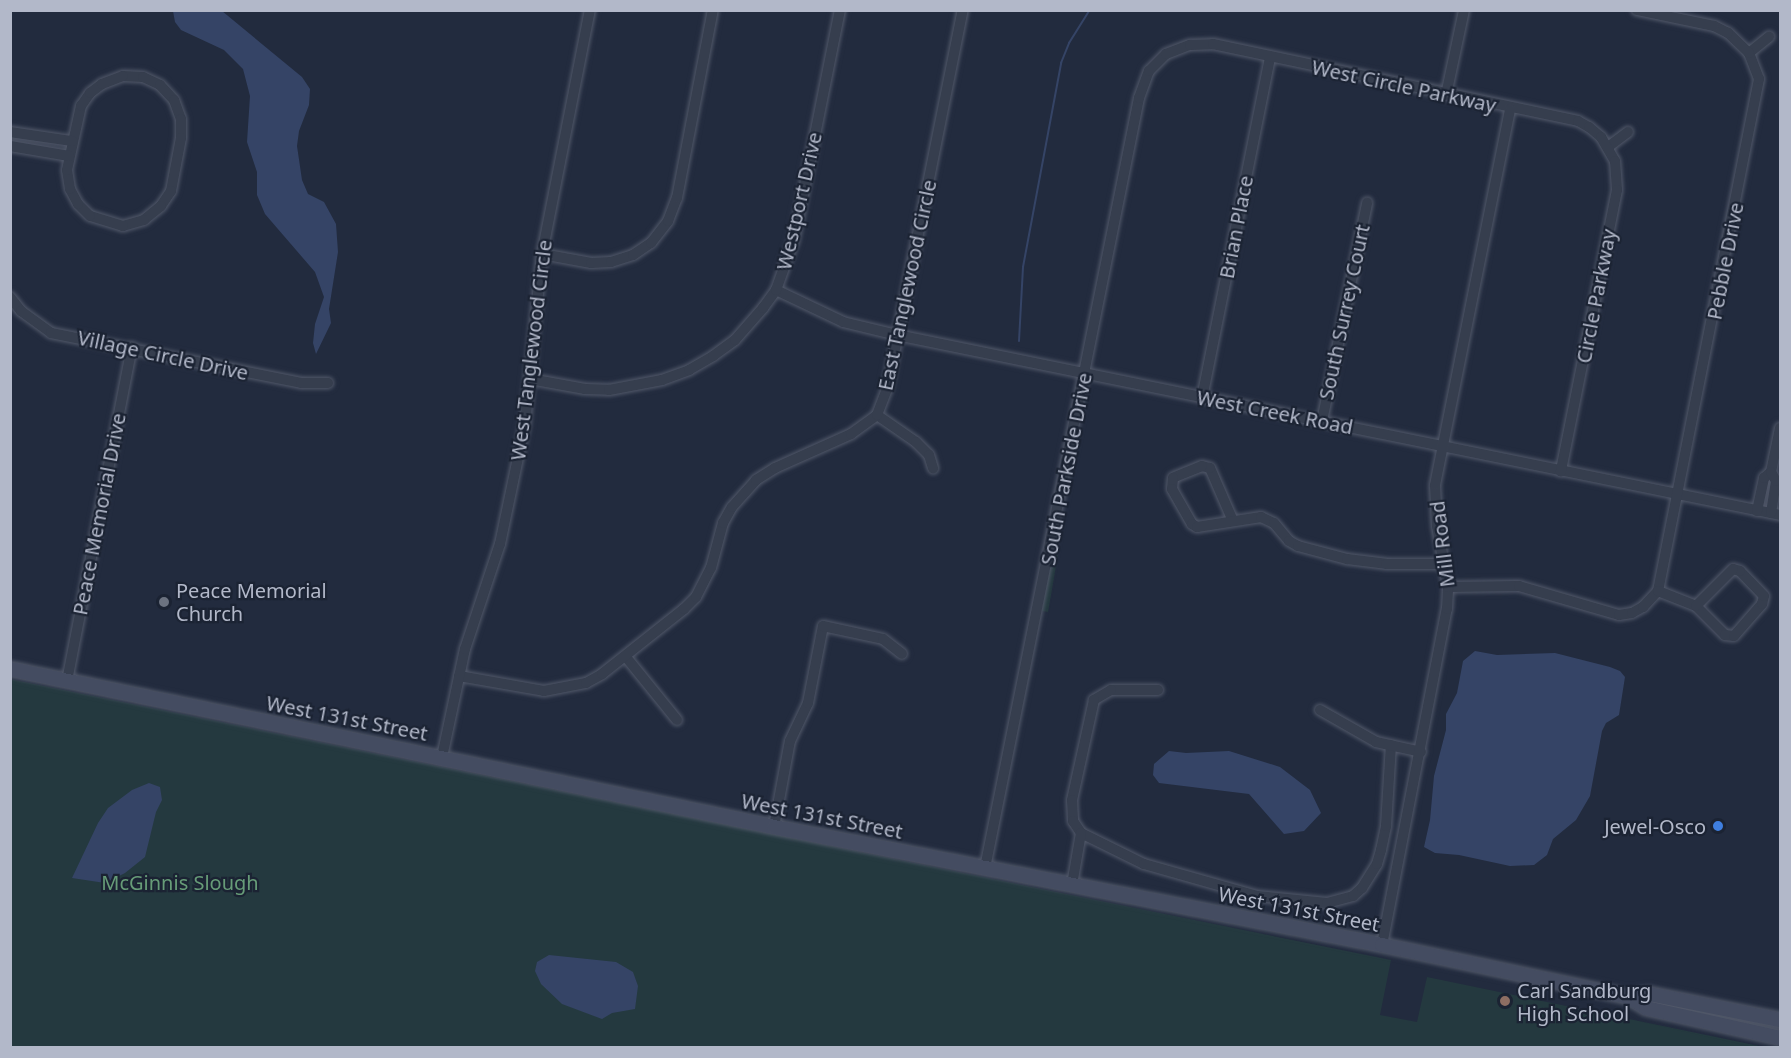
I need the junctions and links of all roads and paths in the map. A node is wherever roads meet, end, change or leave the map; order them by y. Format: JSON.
{"nodes":[{"id":1,"x":590,"y":10,"type":"edge"},
{"id":2,"x":713,"y":10,"type":"edge"},
{"id":3,"x":840,"y":10,"type":"edge"},
{"id":4,"x":963,"y":10,"type":"edge"},
{"id":5,"x":1464,"y":10,"type":"edge"},
{"id":6,"x":1637,"y":10,"type":"edge"},
{"id":7,"x":1769,"y":37,"type":"dead end"},
{"id":8,"x":1749,"y":53,"type":"junction"},
{"id":9,"x":1270,"y":57,"type":"junction"},
{"id":10,"x":1149,"y":71,"type":"joint"},
{"id":11,"x":1446,"y":95,"type":"junction"},
{"id":12,"x":1510,"y":109,"type":"junction"},
{"id":13,"x":10,"y":132,"type":"edge"},
{"id":14,"x":1628,"y":132,"type":"dead end"},
{"id":15,"x":72,"y":141,"type":"junction"},
{"id":16,"x":10,"y":146,"type":"edge"},
{"id":17,"x":1608,"y":147,"type":"junction"},
{"id":18,"x":69,"y":156,"type":"junction"},
{"id":19,"x":1367,"y":203,"type":"dead end"},
{"id":20,"x":542,"y":254,"type":"junction"},
{"id":21,"x":776,"y":290,"type":"junction"},
{"id":22,"x":10,"y":297,"type":"edge"},
{"id":23,"x":897,"y":335,"type":"junction"},
{"id":24,"x":132,"y":347,"type":"junction"},
{"id":25,"x":1085,"y":373,"type":"junction"},
{"id":26,"x":530,"y":379,"type":"junction"},
{"id":27,"x":328,"y":383,"type":"dead end"},
{"id":28,"x":1202,"y":398,"type":"junction"},
{"id":29,"x":877,"y":415,"type":"junction"},
{"id":30,"x":1322,"y":421,"type":"junction"},
{"id":31,"x":1780,"y":428,"type":"edge"},
{"id":32,"x":1442,"y":446,"type":"junction"},
{"id":33,"x":933,"y":468,"type":"dead end"},
{"id":34,"x":1561,"y":471,"type":"junction"},
{"id":35,"x":1771,"y":472,"type":"junction"},
{"id":36,"x":1679,"y":495,"type":"junction"},
{"id":37,"x":1757,"y":511,"type":"junction"},
{"id":38,"x":1776,"y":514,"type":"edge"},
{"id":39,"x":1233,"y":521,"type":"junction"},
{"id":40,"x":1445,"y":564,"type":"junction"},
{"id":41,"x":1448,"y":586,"type":"junction"},
{"id":42,"x":1658,"y":591,"type":"junction"},
{"id":43,"x":1696,"y":606,"type":"junction"},
{"id":44,"x":902,"y":654,"type":"dead end"},
{"id":45,"x":626,"y":657,"type":"junction"},
{"id":46,"x":10,"y":669,"type":"edge"},
{"id":47,"x":459,"y":676,"type":"junction"},
{"id":48,"x":67,"y":681,"type":"junction"},
{"id":49,"x":1158,"y":690,"type":"dead end"},
{"id":50,"x":1320,"y":710,"type":"dead end"},
{"id":51,"x":677,"y":720,"type":"dead end"},
{"id":52,"x":1391,"y":745,"type":"junction"},
{"id":53,"x":1421,"y":752,"type":"junction"},
{"id":54,"x":442,"y":757,"type":"junction"},
{"id":55,"x":774,"y":827,"type":"junction"},
{"id":56,"x":1082,"y":833,"type":"junction"},
{"id":57,"x":985,"y":868,"type":"junction"},
{"id":58,"x":1072,"y":885,"type":"junction"},
{"id":59,"x":1383,"y":945,"type":"junction"},
{"id":60,"x":1628,"y":997,"type":"junction"},
{"id":61,"x":1780,"y":1020,"type":"edge"},
{"id":62,"x":1780,"y":1038,"type":"edge"}],
"edges":[{"from":1,"to":20,"type":"street","name":"West Tanglewood Circle"},
{"from":2,"to":20,"type":"street"},
{"from":3,"to":21,"type":"street","name":"Westport Drive"},
{"from":4,"to":23,"type":"street","name":"East Tanglewood Circle"},
{"from":5,"to":11,"type":"street"},
{"from":6,"to":8,"type":"street"},
{"from":7,"to":8,"type":"street"},
{"from":8,"to":36,"type":"street","name":"Pebble Drive"},
{"from":9,"to":10,"type":"street","name":"West Circle Parkway"},
{"from":9,"to":11,"type":"street","name":"West Circle Parkway"},
{"from":9,"to":28,"type":"street","name":"Brian Place"},
{"from":10,"to":25,"type":"street","name":"South Parkside Drive"},
{"from":11,"to":12,"type":"street","name":"West Circle Parkway"},
{"from":12,"to":17,"type":"street","name":"West Circle Parkway"},
{"from":12,"to":32,"type":"street","name":"Mill Road"},
{"from":13,"to":15,"type":"street"},
{"from":14,"to":17,"type":"street"},
{"from":15,"to":18,"type":"street"},
{"from":15,"to":18,"type":"street"},
{"from":16,"to":18,"type":"street"},
{"from":17,"to":34,"type":"street","name":"Circle Parkway"},
{"from":19,"to":30,"type":"street","name":"South Surrey Court"},
{"from":20,"to":26,"type":"street","name":"West Tanglewood Circle"},
{"from":21,"to":23,"type":"street","name":"West Creek Road"},
{"from":21,"to":26,"type":"street","name":"Westport Drive"},
{"from":22,"to":24,"type":"street","name":"Village Circle Drive"},
{"from":23,"to":25,"type":"street","name":"West Creek Road"},
{"from":23,"to":29,"type":"street","name":"East Tanglewood Circle"},
{"from":24,"to":27,"type":"street","name":"Village Circle Drive"},
{"from":24,"to":48,"type":"street","name":"Peace Memorial Drive"},
{"from":25,"to":28,"type":"street","name":"West Creek Road"},
{"from":25,"to":57,"type":"street","name":"South Parkside Drive"},
{"from":26,"to":47,"type":"street","name":"West Tanglewood Circle"},
{"from":28,"to":30,"type":"street","name":"West Creek Road"},
{"from":29,"to":33,"type":"street"},
{"from":29,"to":45,"type":"street","name":"East Tanglewood Circle"},
{"from":30,"to":32,"type":"street","name":"West Creek Road"},
{"from":31,"to":35,"type":"street"},
{"from":32,"to":34,"type":"street","name":"West Creek Road"},
{"from":32,"to":40,"type":"street","name":"Mill Road"},
{"from":34,"to":36,"type":"street","name":"West Creek Road"},
{"from":35,"to":37,"type":"street"},
{"from":35,"to":38,"type":"street"},
{"from":36,"to":37,"type":"street","name":"West Creek Road"},
{"from":36,"to":42,"type":"street","name":"Pebble Drive"},
{"from":37,"to":38,"type":"street","name":"West Creek Road"},
{"from":39,"to":39,"type":"street"},
{"from":39,"to":40,"type":"street"},
{"from":40,"to":41,"type":"street","name":"Mill Road"},
{"from":41,"to":42,"type":"street"},
{"from":41,"to":53,"type":"street","name":"Mill Road"},
{"from":42,"to":43,"type":"street"},
{"from":43,"to":43,"type":"street"},
{"from":44,"to":55,"type":"street"},
{"from":45,"to":47,"type":"street","name":"East Tanglewood Circle"},
{"from":45,"to":51,"type":"street"},
{"from":46,"to":48,"type":"street","name":"West 131st Street"},
{"from":47,"to":54,"type":"street","name":"West Tanglewood Circle"},
{"from":48,"to":54,"type":"street","name":"West 131st Street"},
{"from":49,"to":56,"type":"street"},
{"from":50,"to":52,"type":"street"},
{"from":52,"to":53,"type":"street"},
{"from":52,"to":56,"type":"street"},
{"from":53,"to":59,"type":"street","name":"Mill Road"},
{"from":54,"to":55,"type":"street","name":"West 131st Street"},
{"from":55,"to":57,"type":"street","name":"West 131st Street"},
{"from":56,"to":58,"type":"street"},
{"from":57,"to":58,"type":"street","name":"West 131st Street"},
{"from":58,"to":59,"type":"street","name":"West 131st Street"},
{"from":59,"to":60,"type":"street","name":"West 131st Street"},
{"from":60,"to":61,"type":"street","name":"West 131st Street"},
{"from":60,"to":62,"type":"street","name":"West 131st Street"}]}
